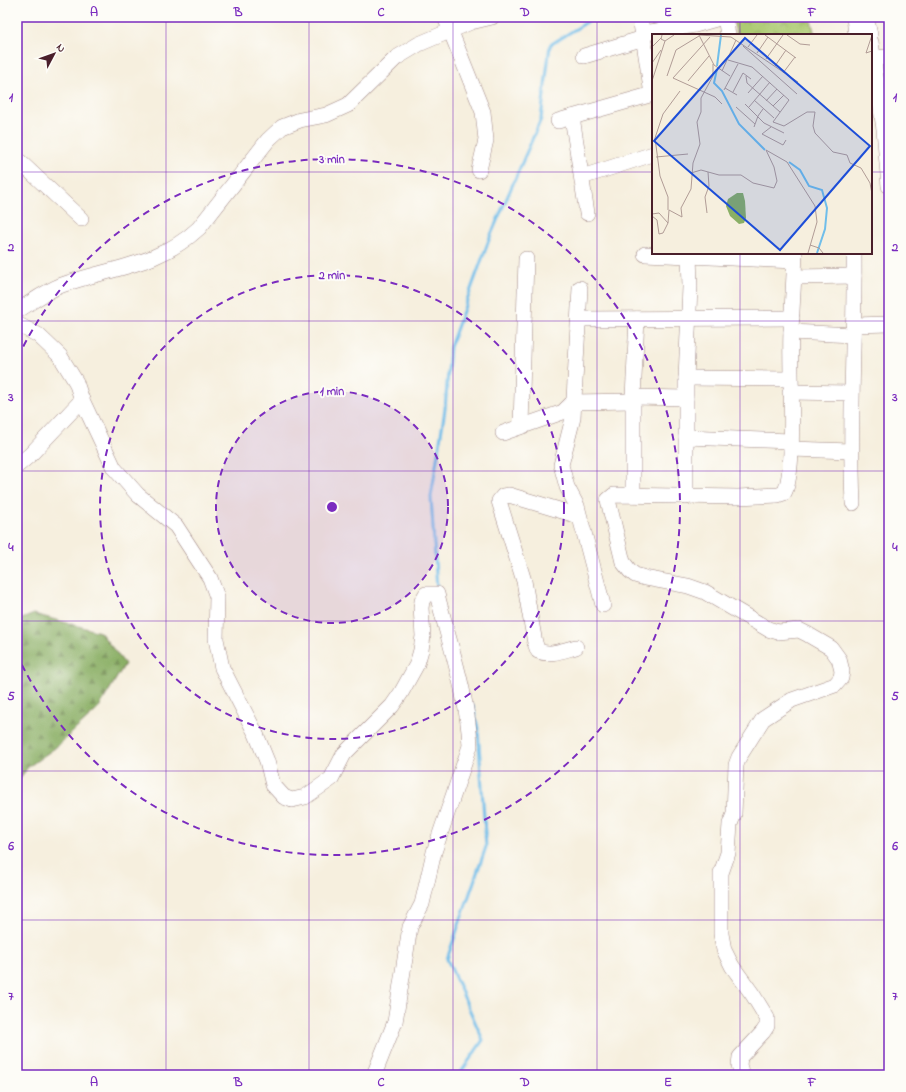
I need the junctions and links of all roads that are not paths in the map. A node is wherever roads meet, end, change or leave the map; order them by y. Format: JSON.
{"nodes":[{"id":1,"x":445,"y":17,"type":"edge"},
{"id":2,"x":492,"y":17,"type":"edge"},
{"id":3,"x":640,"y":17,"type":"edge"},
{"id":4,"x":724,"y":17,"type":"edge"},
{"id":5,"x":854,"y":17,"type":"edge"},
{"id":6,"x":866,"y":17,"type":"edge"},
{"id":7,"x":451,"y":32,"type":"junction"},
{"id":8,"x":652,"y":34,"type":"edge"},
{"id":9,"x":654,"y":34,"type":"edge"},
{"id":10,"x":728,"y":34,"type":"edge"},
{"id":11,"x":856,"y":34,"type":"edge"},
{"id":12,"x":870,"y":34,"type":"edge"},
{"id":13,"x":644,"y":36,"type":"junction"},
{"id":14,"x":872,"y":43,"type":"edge"},
{"id":15,"x":584,"y":56,"type":"dead end"},
{"id":16,"x":882,"y":57,"type":"edge"},
{"id":17,"x":652,"y":88,"type":"edge"},
{"id":18,"x":652,"y":94,"type":"edge"},
{"id":19,"x":887,"y":129,"type":"edge"},
{"id":20,"x":652,"y":154,"type":"edge"},
{"id":21,"x":17,"y":159,"type":"edge"},
{"id":22,"x":479,"y":170,"type":"dead end"},
{"id":23,"x":582,"y":177,"type":"junction"},
{"id":24,"x":889,"y":186,"type":"edge"},
{"id":25,"x":587,"y":212,"type":"dead end"},
{"id":26,"x":81,"y":219,"type":"dead end"},
{"id":27,"x":646,"y":254,"type":"dead end"},
{"id":28,"x":854,"y":254,"type":"edge"},
{"id":29,"x":689,"y":255,"type":"edge"},
{"id":30,"x":794,"y":257,"type":"edge"},
{"id":31,"x":526,"y":259,"type":"dead end"},
{"id":32,"x":854,"y":276,"type":"junction"},
{"id":33,"x":794,"y":277,"type":"junction"},
{"id":34,"x":580,"y":288,"type":"dead end"},
{"id":35,"x":17,"y":311,"type":"edge"},
{"id":36,"x":689,"y":318,"type":"junction"},
{"id":37,"x":578,"y":319,"type":"junction"},
{"id":38,"x":637,"y":319,"type":"junction"},
{"id":39,"x":17,"y":324,"type":"edge"},
{"id":40,"x":889,"y":324,"type":"edge"},
{"id":41,"x":791,"y":325,"type":"junction"},
{"id":42,"x":853,"y":330,"type":"junction"},
{"id":43,"x":686,"y":378,"type":"junction"},
{"id":44,"x":790,"y":386,"type":"junction"},
{"id":45,"x":851,"y":392,"type":"junction"},
{"id":46,"x":686,"y":398,"type":"junction"},
{"id":47,"x":633,"y":399,"type":"junction"},
{"id":48,"x":82,"y":400,"type":"junction"},
{"id":49,"x":573,"y":402,"type":"junction"},
{"id":50,"x":521,"y":425,"type":"junction"},
{"id":51,"x":503,"y":432,"type":"dead end"},
{"id":52,"x":686,"y":436,"type":"junction"},
{"id":53,"x":791,"y":445,"type":"junction"},
{"id":54,"x":851,"y":451,"type":"junction"},
{"id":55,"x":17,"y":466,"type":"edge"},
{"id":56,"x":633,"y":496,"type":"junction"},
{"id":57,"x":686,"y":497,"type":"junction"},
{"id":58,"x":853,"y":503,"type":"dead end"},
{"id":59,"x":579,"y":516,"type":"junction"},
{"id":60,"x":603,"y":605,"type":"dead end"},
{"id":61,"x":576,"y":647,"type":"dead end"},
{"id":62,"x":374,"y":1075,"type":"edge"},
{"id":63,"x":742,"y":1075,"type":"edge"}],
"edges":[{"from":1,"to":7,"type":"street"},
{"from":2,"to":7,"type":"street"},
{"from":3,"to":13,"type":"street"},
{"from":4,"to":9,"type":"street"},
{"from":4,"to":10,"type":"street"},
{"from":5,"to":11,"type":"street"},
{"from":6,"to":12,"type":"street"},
{"from":7,"to":22,"type":"street"},
{"from":7,"to":35,"type":"street"},
{"from":8,"to":13,"type":"street"},
{"from":13,"to":15,"type":"street"},
{"from":13,"to":17,"type":"street"},
{"from":14,"to":16,"type":"street"},
{"from":16,"to":19,"type":"street"},
{"from":18,"to":23,"type":"street"},
{"from":19,"to":24,"type":"street"},
{"from":20,"to":23,"type":"street"},
{"from":21,"to":26,"type":"street"},
{"from":23,"to":25,"type":"street"},
{"from":27,"to":29,"type":"street"},
{"from":28,"to":32,"type":"street"},
{"from":29,"to":30,"type":"street"},
{"from":29,"to":36,"type":"street"},
{"from":30,"to":33,"type":"street"},
{"from":31,"to":50,"type":"street"},
{"from":32,"to":33,"type":"street"},
{"from":32,"to":42,"type":"street"},
{"from":33,"to":41,"type":"street"},
{"from":34,"to":37,"type":"street"},
{"from":36,"to":38,"type":"street"},
{"from":36,"to":41,"type":"street"},
{"from":36,"to":43,"type":"street"},
{"from":37,"to":38,"type":"street"},
{"from":37,"to":49,"type":"street"},
{"from":38,"to":47,"type":"street"},
{"from":39,"to":48,"type":"street"},
{"from":40,"to":42,"type":"street"},
{"from":41,"to":42,"type":"street"},
{"from":41,"to":44,"type":"street"},
{"from":42,"to":45,"type":"street"},
{"from":43,"to":44,"type":"street"},
{"from":43,"to":46,"type":"street"},
{"from":44,"to":45,"type":"street"},
{"from":44,"to":53,"type":"street"},
{"from":45,"to":54,"type":"street"},
{"from":46,"to":47,"type":"street"},
{"from":46,"to":52,"type":"street"},
{"from":47,"to":49,"type":"street"},
{"from":47,"to":56,"type":"street"},
{"from":48,"to":55,"type":"street"},
{"from":48,"to":62,"type":"street"},
{"from":49,"to":50,"type":"street"},
{"from":49,"to":59,"type":"street"},
{"from":50,"to":51,"type":"street"},
{"from":52,"to":53,"type":"street"},
{"from":52,"to":57,"type":"street"},
{"from":53,"to":54,"type":"street"},
{"from":53,"to":57,"type":"street"},
{"from":54,"to":58,"type":"street"},
{"from":56,"to":57,"type":"street"},
{"from":56,"to":63,"type":"street"},
{"from":59,"to":60,"type":"street"},
{"from":59,"to":61,"type":"street"}]}
